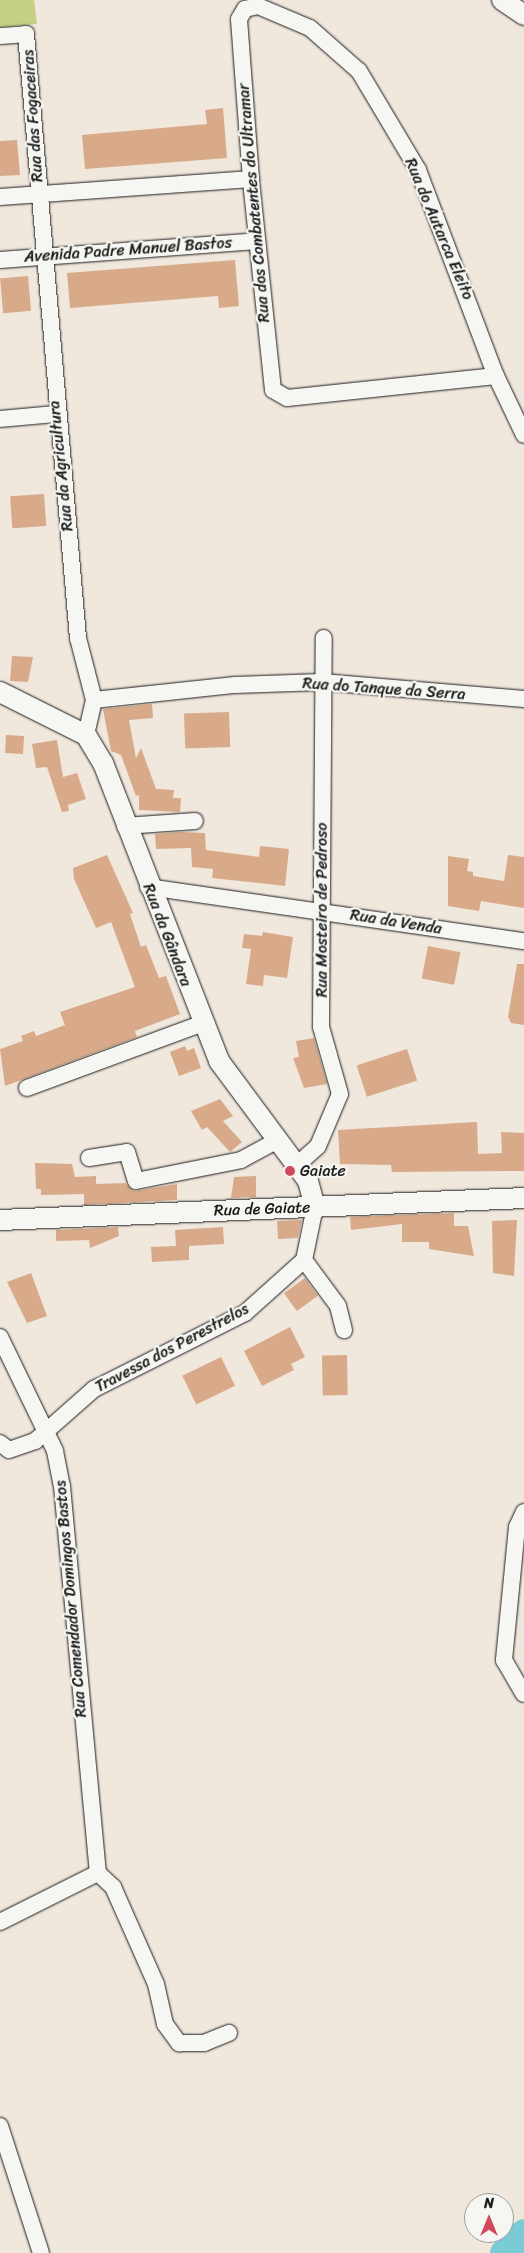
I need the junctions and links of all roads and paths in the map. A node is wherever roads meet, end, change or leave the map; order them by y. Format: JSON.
{"nodes":[{"id":1,"x":502,"y":0,"type":"edge"},
{"id":2,"x":245,"y":9,"type":"joint"},
{"id":3,"x":524,"y":15,"type":"edge"},
{"id":4,"x":0,"y":36,"type":"edge"},
{"id":5,"x":251,"y":179,"type":"junction"},
{"id":6,"x":39,"y":194,"type":"junction"},
{"id":7,"x":0,"y":197,"type":"edge"},
{"id":8,"x":257,"y":241,"type":"junction"},
{"id":9,"x":44,"y":256,"type":"junction"},
{"id":10,"x":0,"y":260,"type":"edge"},
{"id":11,"x":496,"y":376,"type":"junction"},
{"id":12,"x":56,"y":414,"type":"junction"},
{"id":13,"x":0,"y":418,"type":"edge"},
{"id":14,"x":524,"y":435,"type":"edge"},
{"id":15,"x":324,"y":638,"type":"dead end"},
{"id":16,"x":322,"y":682,"type":"junction"},
{"id":17,"x":0,"y":692,"type":"edge"},
{"id":18,"x":524,"y":699,"type":"edge"},
{"id":19,"x":94,"y":700,"type":"junction"},
{"id":20,"x":86,"y":735,"type":"junction"},
{"id":21,"x":195,"y":821,"type":"dead end"},
{"id":22,"x":125,"y":826,"type":"junction"},
{"id":23,"x":148,"y":887,"type":"junction"},
{"id":24,"x":322,"y":911,"type":"junction"},
{"id":25,"x":524,"y":941,"type":"edge"},
{"id":26,"x":200,"y":1024,"type":"junction"},
{"id":27,"x":27,"y":1088,"type":"dead end"},
{"id":28,"x":278,"y":1140,"type":"junction"},
{"id":29,"x":89,"y":1158,"type":"dead end"},
{"id":30,"x":297,"y":1165,"type":"junction"},
{"id":31,"x":524,"y":1198,"type":"edge"},
{"id":32,"x":315,"y":1207,"type":"junction"},
{"id":33,"x":0,"y":1220,"type":"edge"},
{"id":34,"x":304,"y":1260,"type":"junction"},
{"id":35,"x":344,"y":1330,"type":"dead end"},
{"id":36,"x":0,"y":1337,"type":"edge"},
{"id":37,"x":45,"y":1434,"type":"junction"},
{"id":38,"x":0,"y":1443,"type":"edge"},
{"id":39,"x":524,"y":1512,"type":"edge"},
{"id":40,"x":524,"y":1694,"type":"edge"},
{"id":41,"x":98,"y":1873,"type":"junction"},
{"id":42,"x":0,"y":1922,"type":"edge"},
{"id":43,"x":229,"y":2033,"type":"dead end"},
{"id":44,"x":0,"y":2126,"type":"edge"},
{"id":45,"x":42,"y":2253,"type":"edge"}],
"edges":[{"from":1,"to":3,"type":"main road"},
{"from":2,"to":5,"type":"street","name":"Rua dos Combatentes do Ultramar"},
{"from":2,"to":11,"type":"street","name":"Rua do Autarca Eleito"},
{"from":4,"to":6,"type":"street","name":"Rua das Fogaceiras"},
{"from":5,"to":6,"type":"street"},
{"from":5,"to":8,"type":"street","name":"Rua dos Combatentes do Ultramar"},
{"from":6,"to":7,"type":"street"},
{"from":6,"to":9,"type":"street","name":"Rua da Agricultura"},
{"from":8,"to":9,"type":"street","name":"Avenida Padre Manuel Bastos"},
{"from":8,"to":11,"type":"street","name":"Rua dos Combatentes do Ultramar"},
{"from":9,"to":10,"type":"street","name":"Avenida Padre Manuel Bastos"},
{"from":9,"to":12,"type":"street","name":"Rua da Agricultura"},
{"from":11,"to":14,"type":"street","name":"Rua do Autarca Eleito"},
{"from":12,"to":13,"type":"street"},
{"from":12,"to":19,"type":"street","name":"Rua da Agricultura"},
{"from":15,"to":16,"type":"street","name":"Rua Mosteiro de Pedroso"},
{"from":16,"to":18,"type":"street","name":"Rua do Tanque da Serra"},
{"from":16,"to":19,"type":"street","name":"Rua do Tanque da Serra"},
{"from":16,"to":24,"type":"street","name":"Rua Mosteiro de Pedroso"},
{"from":17,"to":20,"type":"main road"},
{"from":19,"to":20,"type":"street","name":"Rua da Agricultura"},
{"from":20,"to":22,"type":"main road","name":"Rua da Gândara"},
{"from":21,"to":22,"type":"street"},
{"from":22,"to":23,"type":"main road","name":"Rua da Gândara"},
{"from":23,"to":24,"type":"street","name":"Rua da Venda"},
{"from":23,"to":26,"type":"main road","name":"Rua da Gândara"},
{"from":24,"to":25,"type":"street","name":"Rua da Venda"},
{"from":24,"to":30,"type":"street","name":"Rua Mosteiro de Pedroso"},
{"from":26,"to":27,"type":"street"},
{"from":26,"to":28,"type":"main road","name":"Rua da Gândara"},
{"from":28,"to":29,"type":"street"},
{"from":28,"to":30,"type":"main road","name":"Rua da Gândara"},
{"from":30,"to":32,"type":"main road","name":"Rua da Gândara"},
{"from":31,"to":32,"type":"main road","name":"Rua de Gaiate"},
{"from":32,"to":33,"type":"main road","name":"Rua de Gaiate"},
{"from":32,"to":34,"type":"street"},
{"from":34,"to":35,"type":"street"},
{"from":34,"to":37,"type":"street","name":"Travessa dos Perestrelos"},
{"from":36,"to":37,"type":"street","name":"Rua Comendador Domingos Bastos"},
{"from":37,"to":38,"type":"street"},
{"from":37,"to":41,"type":"street","name":"Rua Comendador Domingos Bastos"},
{"from":39,"to":40,"type":"street"},
{"from":41,"to":42,"type":"street"},
{"from":41,"to":43,"type":"street"},
{"from":44,"to":45,"type":"street"}]}
